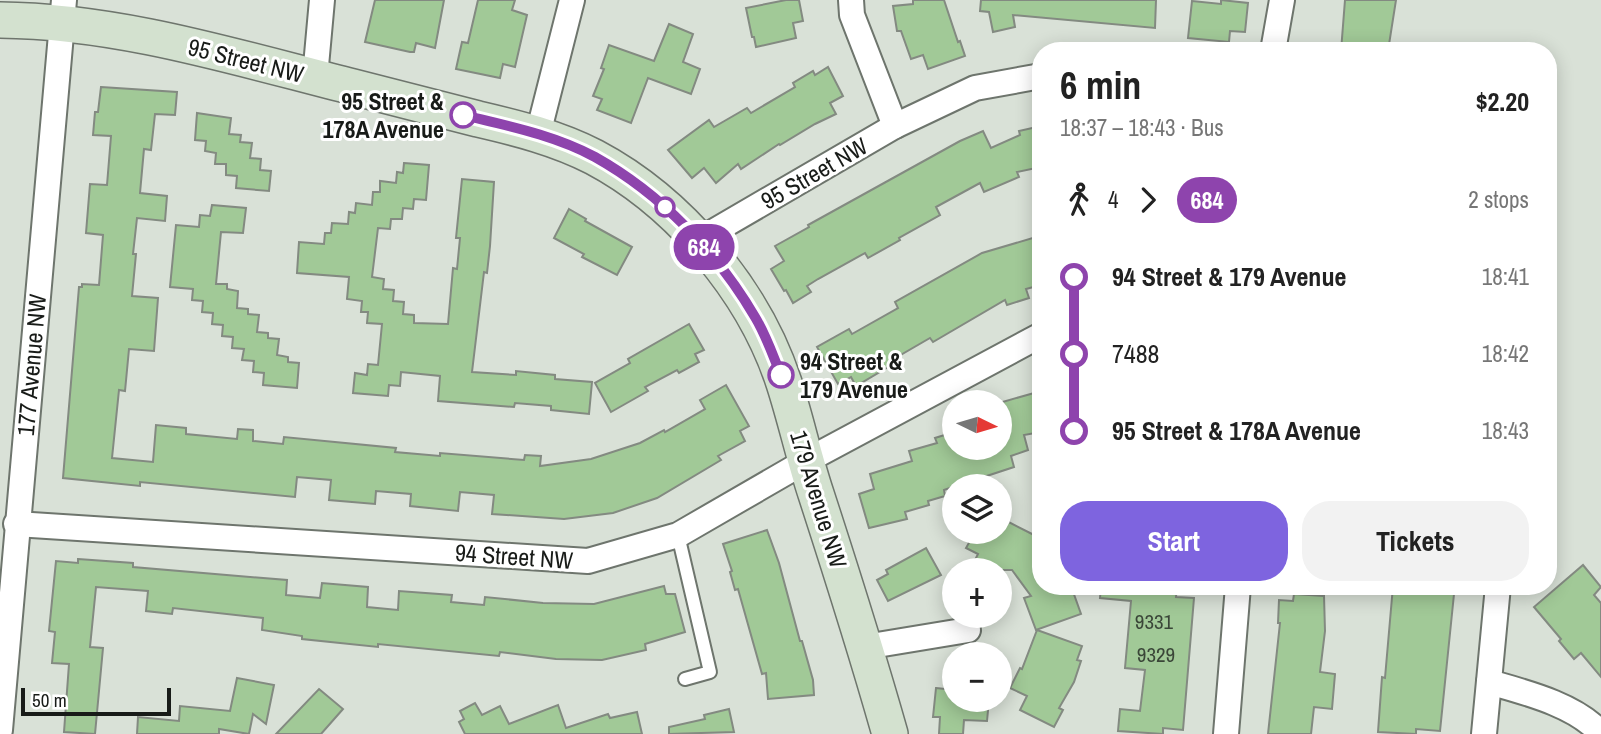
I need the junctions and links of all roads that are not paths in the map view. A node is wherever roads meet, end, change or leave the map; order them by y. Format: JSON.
{"nodes":[{"id":1,"x":322,"y":0,"type":"edge"},
{"id":2,"x":572,"y":0,"type":"edge"},
{"id":3,"x":850,"y":0,"type":"edge"},
{"id":4,"x":1283,"y":0,"type":"edge"},
{"id":5,"x":63,"y":12,"type":"edge"},
{"id":6,"x":0,"y":20,"type":"edge"},
{"id":7,"x":1275,"y":42,"type":"edge"},
{"id":8,"x":315,"y":77,"type":"junction"},
{"id":9,"x":1032,"y":78,"type":"edge"},
{"id":10,"x":895,"y":126,"type":"junction"},
{"id":11,"x":538,"y":134,"type":"junction"},
{"id":12,"x":699,"y":240,"type":"junction"},
{"id":13,"x":1032,"y":340,"type":"edge"},
{"id":14,"x":806,"y":461,"type":"junction"},
{"id":15,"x":16,"y":524,"type":"junction"},
{"id":16,"x":678,"y":534,"type":"junction"},
{"id":17,"x":1237,"y":595,"type":"edge"},
{"id":18,"x":1497,"y":595,"type":"edge"},
{"id":19,"x":968,"y":630,"type":"dead end"},
{"id":20,"x":865,"y":647,"type":"junction"},
{"id":21,"x":684,"y":679,"type":"dead end"},
{"id":22,"x":1489,"y":682,"type":"junction"},
{"id":23,"x":0,"y":730,"type":"edge"},
{"id":24,"x":890,"y":734,"type":"edge"},
{"id":25,"x":1226,"y":734,"type":"edge"},
{"id":26,"x":1484,"y":734,"type":"edge"},
{"id":27,"x":1601,"y":734,"type":"edge"}],
"edges":[{"from":1,"to":8,"type":"street"},
{"from":2,"to":11,"type":"street"},
{"from":3,"to":10,"type":"street"},
{"from":4,"to":7,"type":"street"},
{"from":5,"to":6,"type":"street","name":"95 Street NW"},
{"from":5,"to":8,"type":"street","name":"95 Street NW"},
{"from":5,"to":15,"type":"street","name":"177 Avenue NW"},
{"from":8,"to":11,"type":"street","name":"95 Street NW"},
{"from":9,"to":10,"type":"street","name":"95 Street NW"},
{"from":10,"to":12,"type":"street","name":"95 Street NW"},
{"from":11,"to":12,"type":"street","name":"95 Street NW"},
{"from":12,"to":14,"type":"street","name":"179 Avenue NW"},
{"from":13,"to":14,"type":"street","name":"94 Street NW"},
{"from":14,"to":16,"type":"street","name":"94 Street NW"},
{"from":14,"to":20,"type":"street","name":"179 Avenue NW"},
{"from":15,"to":16,"type":"street","name":"94 Street NW"},
{"from":15,"to":23,"type":"street","name":"177 Avenue NW"},
{"from":16,"to":21,"type":"lane"},
{"from":17,"to":25,"type":"street"},
{"from":18,"to":22,"type":"street"},
{"from":19,"to":20,"type":"street"},
{"from":20,"to":24,"type":"street","name":"179 Avenue NW"},
{"from":22,"to":26,"type":"street"},
{"from":22,"to":27,"type":"street"}]}
